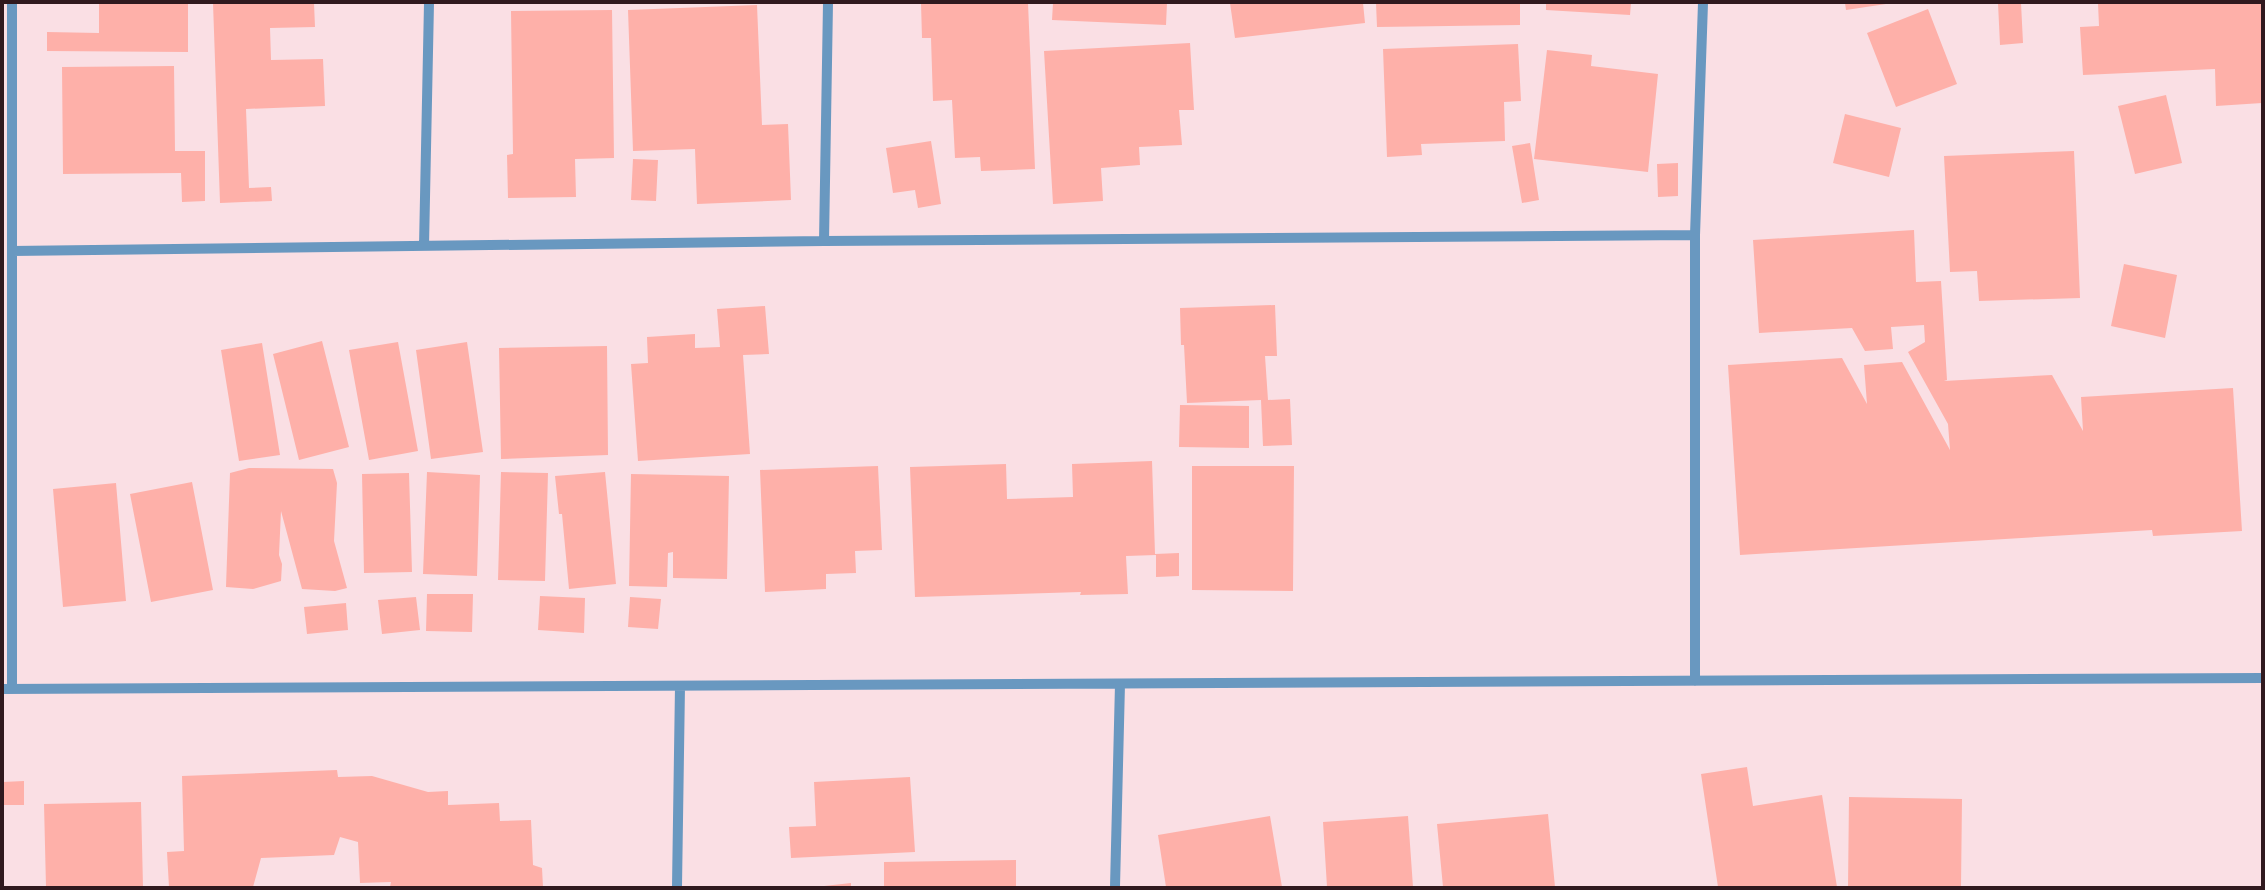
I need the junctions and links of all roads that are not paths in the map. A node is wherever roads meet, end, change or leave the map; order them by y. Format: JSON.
{"nodes":[{"id":1,"x":12,"y":3,"type":"edge"},
{"id":2,"x":429,"y":3,"type":"edge"},
{"id":3,"x":828,"y":3,"type":"edge"},
{"id":4,"x":1703,"y":3,"type":"edge"},
{"id":5,"x":1695,"y":235,"type":"junction"},
{"id":6,"x":824,"y":241,"type":"junction"},
{"id":7,"x":424,"y":246,"type":"junction"},
{"id":8,"x":12,"y":252,"type":"junction"},
{"id":9,"x":2262,"y":678,"type":"edge"},
{"id":10,"x":1695,"y":681,"type":"junction"},
{"id":11,"x":1120,"y":684,"type":"junction"},
{"id":12,"x":680,"y":686,"type":"junction"},
{"id":13,"x":7,"y":689,"type":"edge"},
{"id":14,"x":677,"y":887,"type":"edge"},
{"id":15,"x":1115,"y":887,"type":"edge"}],
"edges":[{"from":1,"to":8,"type":"street"},
{"from":2,"to":7,"type":"street"},
{"from":3,"to":6,"type":"street"},
{"from":4,"to":5,"type":"street"},
{"from":5,"to":6,"type":"street"},
{"from":5,"to":10,"type":"street"},
{"from":6,"to":7,"type":"street"},
{"from":7,"to":8,"type":"street"},
{"from":8,"to":13,"type":"street"},
{"from":9,"to":10,"type":"street"},
{"from":10,"to":11,"type":"street"},
{"from":11,"to":12,"type":"street"},
{"from":11,"to":15,"type":"street"},
{"from":12,"to":13,"type":"street"},
{"from":12,"to":14,"type":"street"}]}
